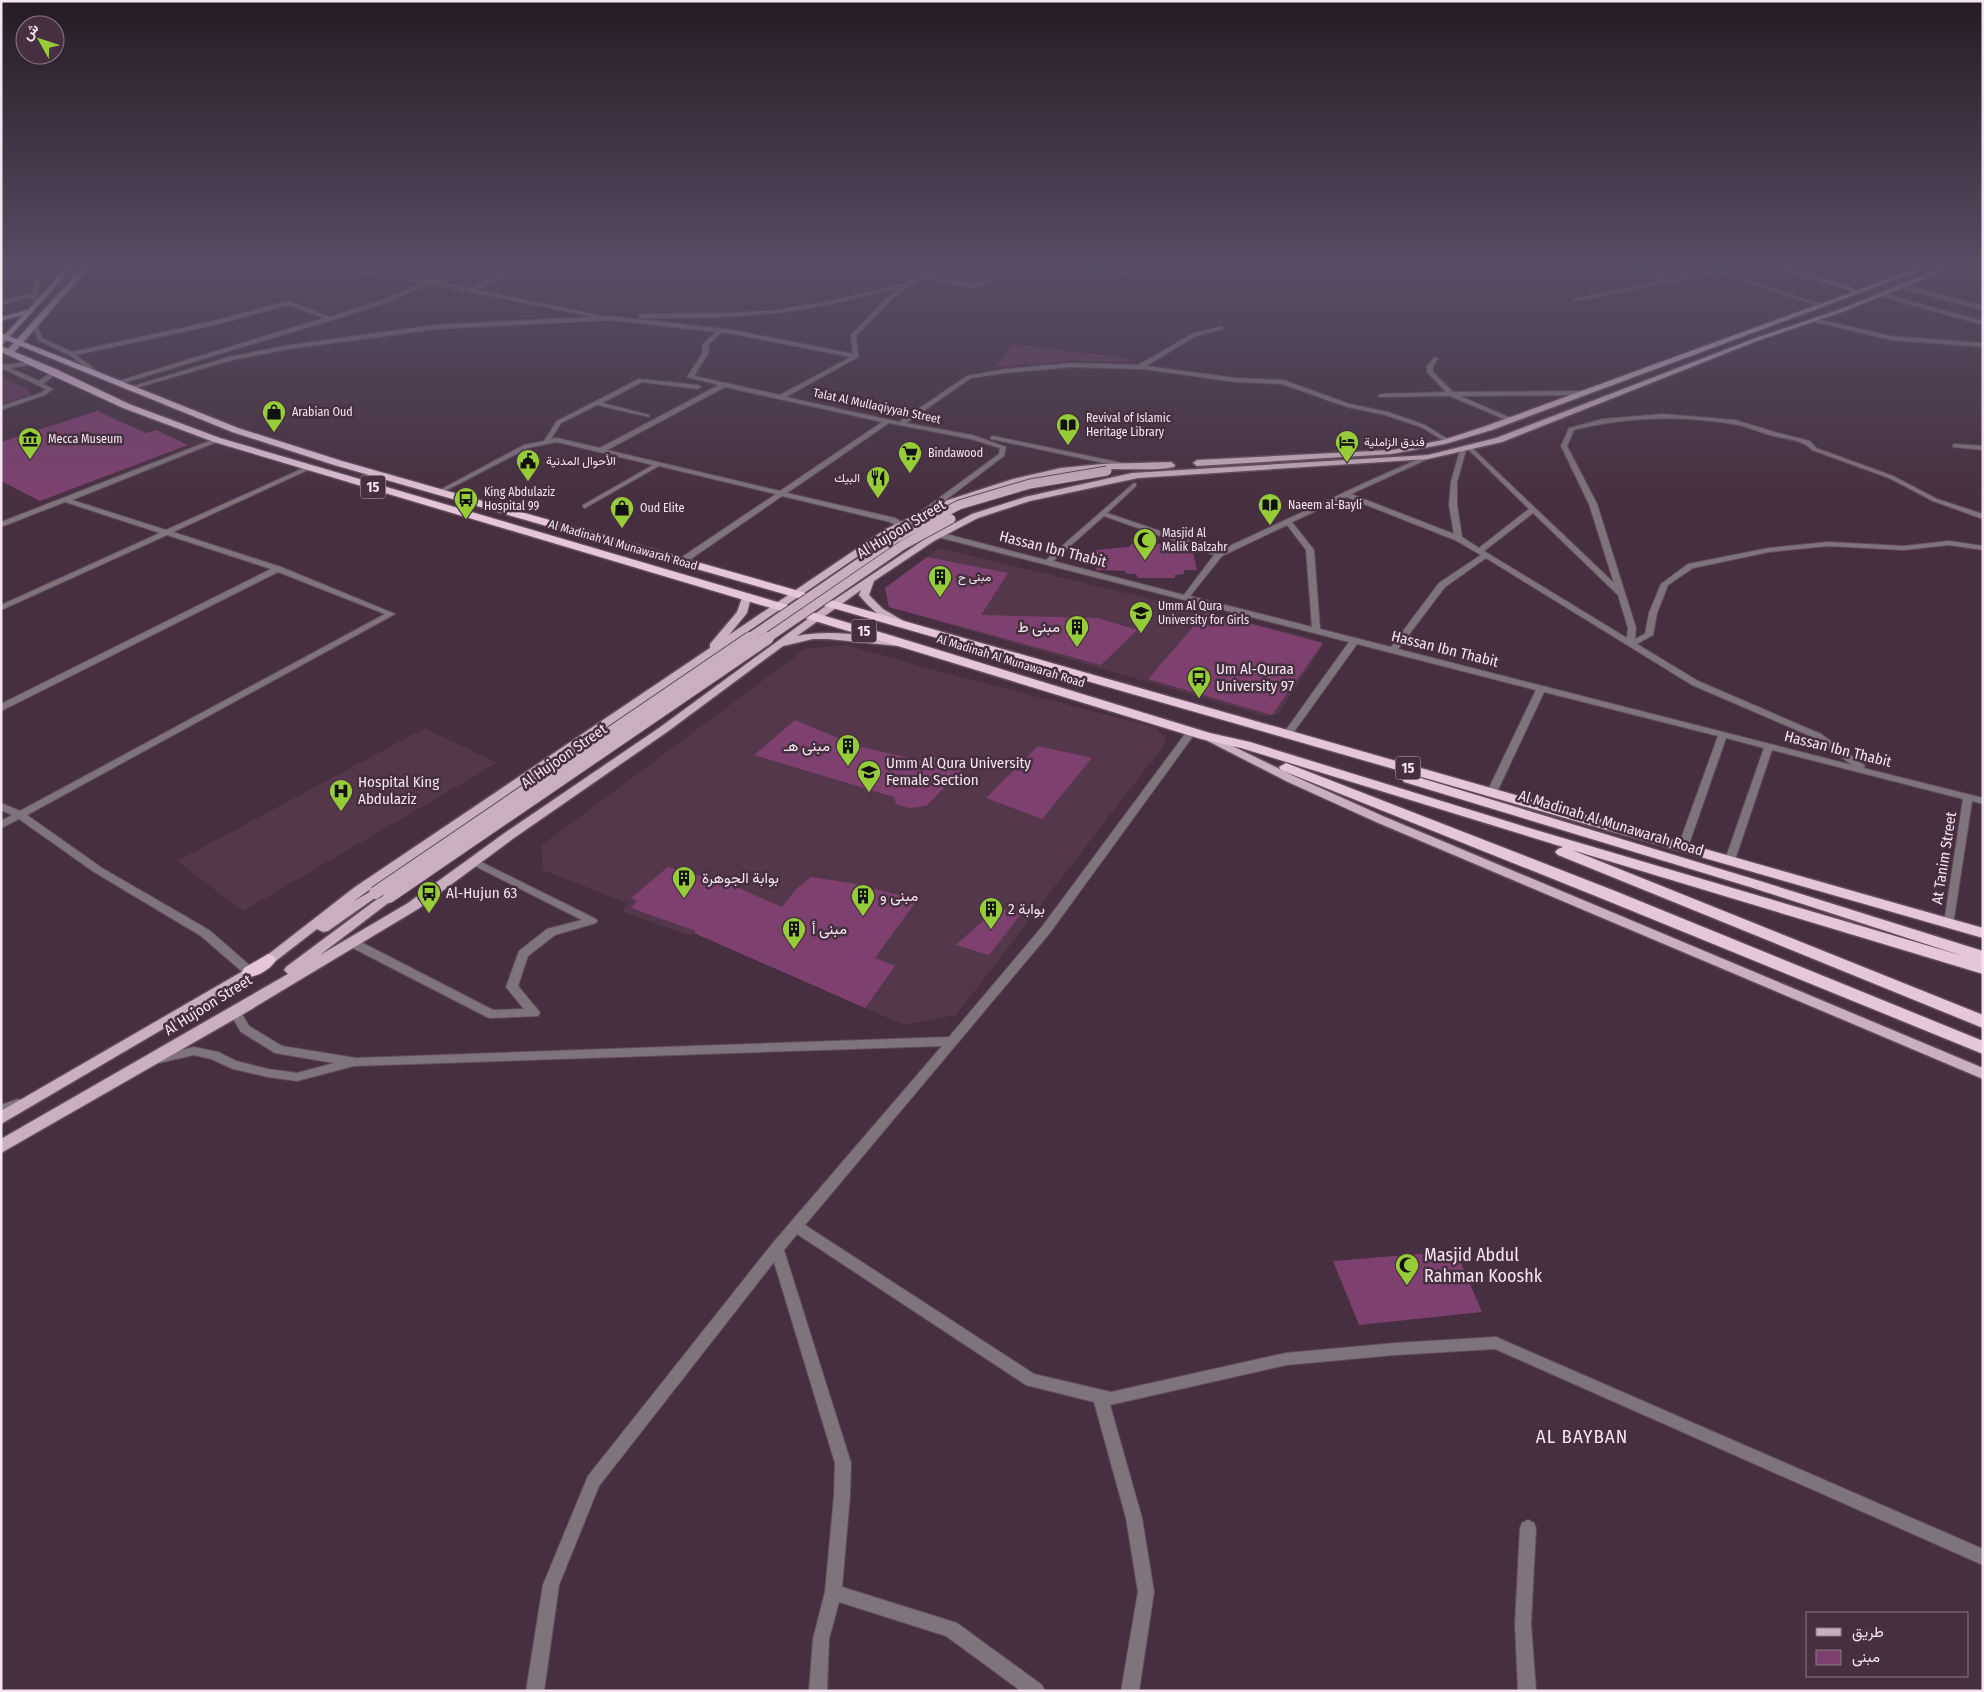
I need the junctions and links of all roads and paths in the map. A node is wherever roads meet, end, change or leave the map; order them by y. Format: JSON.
{"nodes":[{"id":1,"x":23,"y":345,"type":"edge"},
{"id":2,"x":52,"y":345,"type":"edge"},
{"id":3,"x":115,"y":345,"type":"edge"},
{"id":4,"x":244,"y":345,"type":"edge"},
{"id":5,"x":305,"y":345,"type":"edge"},
{"id":6,"x":706,"y":345,"type":"edge"},
{"id":7,"x":796,"y":345,"type":"edge"},
{"id":8,"x":854,"y":345,"type":"edge"},
{"id":9,"x":1177,"y":345,"type":"edge"},
{"id":10,"x":1716,"y":345,"type":"edge"},
{"id":11,"x":1742,"y":345,"type":"edge"},
{"id":12,"x":5,"y":351,"type":"edge"},
{"id":13,"x":71,"y":354,"type":"junction"},
{"id":14,"x":856,"y":356,"type":"junction"},
{"id":15,"x":1435,"y":359,"type":"dead end"},
{"id":16,"x":34,"y":363,"type":"junction"},
{"id":17,"x":3,"y":366,"type":"edge"},
{"id":18,"x":1139,"y":367,"type":"junction"},
{"id":19,"x":55,"y":372,"type":"junction"},
{"id":20,"x":99,"y":376,"type":"junction"},
{"id":21,"x":117,"y":383,"type":"junction"},
{"id":22,"x":39,"y":384,"type":"junction"},
{"id":23,"x":724,"y":385,"type":"junction"},
{"id":24,"x":698,"y":387,"type":"dead end"},
{"id":25,"x":130,"y":388,"type":"junction"},
{"id":26,"x":1583,"y":393,"type":"junction"},
{"id":27,"x":1451,"y":394,"type":"junction"},
{"id":28,"x":1381,"y":396,"type":"dead end"},
{"id":29,"x":781,"y":397,"type":"junction"},
{"id":30,"x":596,"y":403,"type":"junction"},
{"id":31,"x":1,"y":408,"type":"edge"},
{"id":32,"x":647,"y":416,"type":"dead end"},
{"id":33,"x":1511,"y":420,"type":"junction"},
{"id":34,"x":888,"y":421,"type":"junction"},
{"id":35,"x":900,"y":424,"type":"junction"},
{"id":36,"x":972,"y":437,"type":"junction"},
{"id":37,"x":217,"y":440,"type":"junction"},
{"id":38,"x":1448,"y":441,"type":"junction"},
{"id":39,"x":546,"y":442,"type":"junction"},
{"id":40,"x":1955,"y":446,"type":"dead end"},
{"id":41,"x":1983,"y":448,"type":"edge"},
{"id":42,"x":1466,"y":449,"type":"junction"},
{"id":43,"x":602,"y":450,"type":"junction"},
{"id":44,"x":1428,"y":457,"type":"junction"},
{"id":45,"x":659,"y":464,"type":"junction"},
{"id":46,"x":1171,"y":465,"type":"junction"},
{"id":47,"x":1127,"y":466,"type":"junction"},
{"id":48,"x":308,"y":468,"type":"junction"},
{"id":49,"x":1108,"y":474,"type":"junction"},
{"id":50,"x":1141,"y":475,"type":"junction"},
{"id":51,"x":1134,"y":485,"type":"dead end"},
{"id":52,"x":441,"y":491,"type":"junction"},
{"id":53,"x":783,"y":494,"type":"junction"},
{"id":54,"x":1345,"y":494,"type":"junction"},
{"id":55,"x":66,"y":500,"type":"junction"},
{"id":56,"x":585,"y":506,"type":"dead end"},
{"id":57,"x":1533,"y":509,"type":"junction"},
{"id":58,"x":924,"y":512,"type":"junction"},
{"id":59,"x":1102,"y":513,"type":"junction"},
{"id":60,"x":1983,"y":517,"type":"edge"},
{"id":61,"x":1288,"y":521,"type":"junction"},
{"id":62,"x":1,"y":525,"type":"edge"},
{"id":63,"x":901,"y":525,"type":"junction"},
{"id":64,"x":166,"y":532,"type":"junction"},
{"id":65,"x":939,"y":535,"type":"junction"},
{"id":66,"x":1458,"y":538,"type":"junction"},
{"id":67,"x":1983,"y":548,"type":"edge"},
{"id":68,"x":1483,"y":553,"type":"junction"},
{"id":69,"x":1219,"y":554,"type":"junction"},
{"id":70,"x":682,"y":560,"type":"junction"},
{"id":71,"x":1048,"y":562,"type":"junction"},
{"id":72,"x":278,"y":569,"type":"junction"},
{"id":73,"x":870,"y":580,"type":"junction"},
{"id":74,"x":800,"y":593,"type":"junction"},
{"id":75,"x":1621,"y":595,"type":"junction"},
{"id":76,"x":746,"y":597,"type":"junction"},
{"id":77,"x":1186,"y":597,"type":"junction"},
{"id":78,"x":834,"y":604,"type":"junction"},
{"id":79,"x":779,"y":607,"type":"junction"},
{"id":80,"x":1,"y":608,"type":"edge"},
{"id":81,"x":815,"y":618,"type":"junction"},
{"id":82,"x":903,"y":625,"type":"junction"},
{"id":83,"x":1316,"y":630,"type":"junction"},
{"id":84,"x":1354,"y":640,"type":"junction"},
{"id":85,"x":1630,"y":644,"type":"junction"},
{"id":86,"x":913,"y":646,"type":"junction"},
{"id":87,"x":1393,"y":650,"type":"junction"},
{"id":88,"x":703,"y":659,"type":"junction"},
{"id":89,"x":753,"y":663,"type":"junction"},
{"id":90,"x":1540,"y":688,"type":"junction"},
{"id":91,"x":1,"y":708,"type":"edge"},
{"id":92,"x":1230,"y":717,"type":"junction"},
{"id":93,"x":1191,"y":732,"type":"junction"},
{"id":94,"x":1288,"y":734,"type":"junction"},
{"id":95,"x":1724,"y":734,"type":"junction"},
{"id":96,"x":1206,"y":736,"type":"junction"},
{"id":97,"x":1245,"y":745,"type":"junction"},
{"id":98,"x":1769,"y":746,"type":"junction"},
{"id":99,"x":1866,"y":770,"type":"junction"},
{"id":100,"x":1492,"y":792,"type":"junction"},
{"id":101,"x":1968,"y":797,"type":"junction"},
{"id":102,"x":1983,"y":801,"type":"edge"},
{"id":103,"x":1,"y":806,"type":"edge"},
{"id":104,"x":20,"y":815,"type":"junction"},
{"id":105,"x":1,"y":825,"type":"edge"},
{"id":106,"x":1683,"y":847,"type":"junction"},
{"id":107,"x":1730,"y":860,"type":"junction"},
{"id":108,"x":473,"y":861,"type":"junction"},
{"id":109,"x":1949,"y":923,"type":"junction"},
{"id":110,"x":1983,"y":933,"type":"edge"},
{"id":111,"x":351,"y":942,"type":"junction"},
{"id":112,"x":1983,"y":957,"type":"edge"},
{"id":113,"x":268,"y":960,"type":"junction"},
{"id":114,"x":1983,"y":968,"type":"edge"},
{"id":115,"x":250,"y":972,"type":"junction"},
{"id":116,"x":235,"y":1012,"type":"junction"},
{"id":117,"x":1983,"y":1022,"type":"edge"},
{"id":118,"x":952,"y":1041,"type":"junction"},
{"id":119,"x":1983,"y":1048,"type":"edge"},
{"id":120,"x":151,"y":1060,"type":"junction"},
{"id":121,"x":356,"y":1062,"type":"junction"},
{"id":122,"x":1983,"y":1074,"type":"edge"},
{"id":123,"x":42,"y":1095,"type":"junction"},
{"id":124,"x":1,"y":1110,"type":"edge"},
{"id":125,"x":1,"y":1118,"type":"edge"},
{"id":126,"x":1,"y":1146,"type":"edge"},
{"id":127,"x":795,"y":1226,"type":"junction"},
{"id":128,"x":777,"y":1248,"type":"junction"},
{"id":129,"x":1100,"y":1397,"type":"junction"},
{"id":130,"x":1528,"y":1528,"type":"dead end"},
{"id":131,"x":1983,"y":1558,"type":"edge"},
{"id":132,"x":833,"y":1592,"type":"junction"},
{"id":133,"x":535,"y":1691,"type":"edge"},
{"id":134,"x":818,"y":1691,"type":"edge"},
{"id":135,"x":1036,"y":1691,"type":"edge"},
{"id":136,"x":1130,"y":1691,"type":"edge"},
{"id":137,"x":1527,"y":1691,"type":"edge"}],
"edges":[{"from":1,"to":20,"type":"highway","name":"Al Madinah Al Munawarah Road","number":"15"},
{"from":2,"to":13,"type":"street"},
{"from":3,"to":13,"type":"street"},
{"from":4,"to":21,"type":"street"},
{"from":5,"to":25,"type":"street"},
{"from":6,"to":23,"type":"street"},
{"from":7,"to":14,"type":"street"},
{"from":8,"to":14,"type":"street"},
{"from":9,"to":18,"type":"street"},
{"from":10,"to":26,"type":"main road","name":"Al Hujoon Street"},
{"from":11,"to":42,"type":"main road","name":"Al Hujoon Street"},
{"from":12,"to":16,"type":"highway","name":"Al Madinah Al Munawarah Road","number":"15"},
{"from":13,"to":20,"type":"street"},
{"from":14,"to":29,"type":"street","name":"Talat Al Mullaqiyyah Street"},
{"from":15,"to":27,"type":"street"},
{"from":16,"to":17,"type":"street"},
{"from":16,"to":19,"type":"highway","name":"Al Madinah Al Munawarah Road","number":"15"},
{"from":17,"to":22,"type":"street"},
{"from":18,"to":35,"type":"street"},
{"from":18,"to":38,"type":"street"},
{"from":19,"to":22,"type":"street"},
{"from":19,"to":37,"type":"highway","name":"Al Madinah Al Munawarah Road","number":"15"},
{"from":20,"to":21,"type":"highway","name":"Al Madinah Al Munawarah Road","number":"15"},
{"from":21,"to":25,"type":"highway","name":"Al Madinah Al Munawarah Road","number":"15"},
{"from":22,"to":31,"type":"street"},
{"from":23,"to":29,"type":"street"},
{"from":23,"to":43,"type":"street"},
{"from":24,"to":30,"type":"street"},
{"from":25,"to":52,"type":"highway","name":"Al Madinah Al Munawarah Road","number":"15"},
{"from":26,"to":27,"type":"street"},
{"from":26,"to":33,"type":"main road","name":"Al Hujoon Street"},
{"from":27,"to":28,"type":"street"},
{"from":27,"to":33,"type":"street"},
{"from":29,"to":34,"type":"street","name":"Talat Al Mullaqiyyah Street"},
{"from":30,"to":32,"type":"street"},
{"from":30,"to":39,"type":"street"},
{"from":33,"to":38,"type":"main road","name":"Al Hujoon Street"},
{"from":34,"to":35,"type":"street","name":"Talat Al Mullaqiyyah Street"},
{"from":34,"to":53,"type":"street"},
{"from":35,"to":36,"type":"street","name":"Talat Al Mullaqiyyah Street"},
{"from":36,"to":47,"type":"street","name":"Talat Al Mullaqiyyah Street"},
{"from":36,"to":58,"type":"street","name":"Talat Al Mullaqiyyah Street"},
{"from":37,"to":48,"type":"highway","name":"Al Madinah Al Munawarah Road","number":"15"},
{"from":37,"to":55,"type":"street"},
{"from":38,"to":46,"type":"main road","name":"Al Hujoon Street"},
{"from":39,"to":43,"type":"street","name":"Hassan Ibn Thabit"},
{"from":39,"to":52,"type":"street","name":"Hassan Ibn Thabit"},
{"from":40,"to":41,"type":"street"},
{"from":42,"to":44,"type":"main road","name":"Al Hujoon Street"},
{"from":42,"to":57,"type":"street"},
{"from":42,"to":66,"type":"street"},
{"from":43,"to":45,"type":"street","name":"Hassan Ibn Thabit"},
{"from":44,"to":50,"type":"main road","name":"Al Hujoon Street"},
{"from":44,"to":54,"type":"street"},
{"from":45,"to":53,"type":"street","name":"Hassan Ibn Thabit"},
{"from":45,"to":56,"type":"street"},
{"from":46,"to":47,"type":"main road"},
{"from":46,"to":49,"type":"main road","name":"Al Hujoon Street"},
{"from":47,"to":58,"type":"main road"},
{"from":48,"to":64,"type":"street"},
{"from":48,"to":76,"type":"highway","name":"Al Madinah Al Munawarah Road","number":"15"},
{"from":49,"to":50,"type":"main road","name":"Al Hujoon Street"},
{"from":49,"to":113,"type":"main road","name":"Al Hujoon Street","bridge":true},
{"from":49,"to":116,"type":"main road","name":"Al Hujoon Street","bridge":true},
{"from":50,"to":65,"type":"main road"},
{"from":51,"to":59,"type":"street"},
{"from":52,"to":70,"type":"highway","name":"Al Madinah Al Munawarah Road","number":"15"},
{"from":53,"to":63,"type":"street","name":"Hassan Ibn Thabit"},
{"from":53,"to":70,"type":"street"},
{"from":54,"to":61,"type":"street"},
{"from":54,"to":66,"type":"street"},
{"from":55,"to":62,"type":"street"},
{"from":55,"to":64,"type":"street"},
{"from":57,"to":68,"type":"street"},
{"from":57,"to":75,"type":"street"},
{"from":58,"to":63,"type":"main road"},
{"from":59,"to":69,"type":"street"},
{"from":59,"to":71,"type":"street"},
{"from":60,"to":75,"type":"street"},
{"from":61,"to":69,"type":"street"},
{"from":61,"to":83,"type":"street"},
{"from":63,"to":65,"type":"street","name":"Hassan Ibn Thabit"},
{"from":63,"to":74,"type":"main road"},
{"from":64,"to":72,"type":"street"},
{"from":64,"to":80,"type":"street"},
{"from":65,"to":71,"type":"street","name":"Hassan Ibn Thabit"},
{"from":65,"to":73,"type":"main road"},
{"from":66,"to":68,"type":"street"},
{"from":67,"to":85,"type":"street"},
{"from":68,"to":85,"type":"street"},
{"from":68,"to":87,"type":"street"},
{"from":69,"to":77,"type":"street"},
{"from":70,"to":74,"type":"highway","name":"Al Madinah Al Munawarah Road","number":"15"},
{"from":71,"to":77,"type":"street","name":"Hassan Ibn Thabit"},
{"from":72,"to":91,"type":"street"},
{"from":72,"to":104,"type":"street"},
{"from":73,"to":78,"type":"main road"},
{"from":73,"to":82,"type":"main road"},
{"from":74,"to":78,"type":"highway","name":"Al Madinah Al Munawarah Road","number":"15"},
{"from":74,"to":79,"type":"main road"},
{"from":75,"to":85,"type":"street"},
{"from":76,"to":79,"type":"highway","name":"Al Madinah Al Munawarah Road","number":"15"},
{"from":76,"to":88,"type":"main road"},
{"from":77,"to":83,"type":"street","name":"Hassan Ibn Thabit"},
{"from":78,"to":81,"type":"main road"},
{"from":78,"to":82,"type":"highway","name":"Al Madinah Al Munawarah Road","number":"15"},
{"from":79,"to":81,"type":"highway","name":"Al Madinah Al Munawarah Road","number":"15"},
{"from":79,"to":88,"type":"main road"},
{"from":81,"to":86,"type":"highway","name":"Al Madinah Al Munawarah Road","number":"15"},
{"from":81,"to":89,"type":"main road"},
{"from":82,"to":92,"type":"highway","name":"Al Madinah Al Munawarah Road","number":"15"},
{"from":83,"to":84,"type":"street","name":"Hassan Ibn Thabit"},
{"from":84,"to":87,"type":"street","name":"Hassan Ibn Thabit"},
{"from":84,"to":94,"type":"street"},
{"from":85,"to":99,"type":"street"},
{"from":86,"to":89,"type":"main road"},
{"from":86,"to":93,"type":"highway","name":"Al Madinah Al Munawarah Road","number":"15"},
{"from":87,"to":90,"type":"street","name":"Hassan Ibn Thabit"},
{"from":88,"to":113,"type":"main road"},
{"from":89,"to":108,"type":"main road"},
{"from":90,"to":95,"type":"street","name":"Hassan Ibn Thabit"},
{"from":90,"to":100,"type":"street"},
{"from":92,"to":94,"type":"highway","name":"Al Madinah Al Munawarah Road","number":"15"},
{"from":92,"to":112,"type":"highway","name":"Al Madinah Al Munawarah Road","number":"15"},
{"from":93,"to":96,"type":"highway","name":"Al Madinah Al Munawarah Road","number":"15"},
{"from":93,"to":118,"type":"street"},
{"from":94,"to":100,"type":"highway","name":"Al Madinah Al Munawarah Road","number":"15"},
{"from":95,"to":98,"type":"street","name":"Hassan Ibn Thabit"},
{"from":95,"to":106,"type":"street"},
{"from":96,"to":97,"type":"highway","name":"Al Madinah Al Munawarah Road","number":"15"},
{"from":96,"to":122,"type":"main road"},
{"from":97,"to":114,"type":"highway"},
{"from":97,"to":117,"type":"highway"},
{"from":97,"to":119,"type":"highway"},
{"from":98,"to":99,"type":"street","name":"Hassan Ibn Thabit"},
{"from":98,"to":107,"type":"street"},
{"from":99,"to":101,"type":"street","name":"Hassan Ibn Thabit"},
{"from":100,"to":106,"type":"highway","name":"Al Madinah Al Munawarah Road","number":"15"},
{"from":101,"to":102,"type":"street","name":"Hassan Ibn Thabit"},
{"from":101,"to":109,"type":"street","name":"At Tanim Street"},
{"from":103,"to":104,"type":"street"},
{"from":104,"to":105,"type":"street"},
{"from":104,"to":115,"type":"street"},
{"from":106,"to":107,"type":"highway","name":"Al Madinah Al Munawarah Road","number":"15"},
{"from":107,"to":109,"type":"highway","name":"Al Madinah Al Munawarah Road","number":"15"},
{"from":108,"to":111,"type":"main road"},
{"from":108,"to":111,"type":"street"},
{"from":109,"to":110,"type":"highway","name":"Al Madinah Al Munawarah Road","number":"15"},
{"from":111,"to":116,"type":"main road"},
{"from":113,"to":115,"type":"highway","name":"Al Hujoon Street"},
{"from":115,"to":123,"type":"main road","name":"Al Hujoon Street"},
{"from":116,"to":120,"type":"main road","name":"Al Hujoon Street"},
{"from":116,"to":121,"type":"street"},
{"from":118,"to":121,"type":"street"},
{"from":118,"to":127,"type":"street"},
{"from":120,"to":121,"type":"street"},
{"from":120,"to":126,"type":"main road","name":"Al Hujoon Street"},
{"from":123,"to":124,"type":"street"},
{"from":123,"to":125,"type":"main road","name":"Al Hujoon Street"},
{"from":127,"to":128,"type":"street"},
{"from":127,"to":129,"type":"street"},
{"from":128,"to":132,"type":"street"},
{"from":128,"to":133,"type":"street"},
{"from":129,"to":131,"type":"street"},
{"from":129,"to":136,"type":"street"},
{"from":130,"to":137,"type":"street"},
{"from":132,"to":134,"type":"street"},
{"from":132,"to":135,"type":"street"}]}
